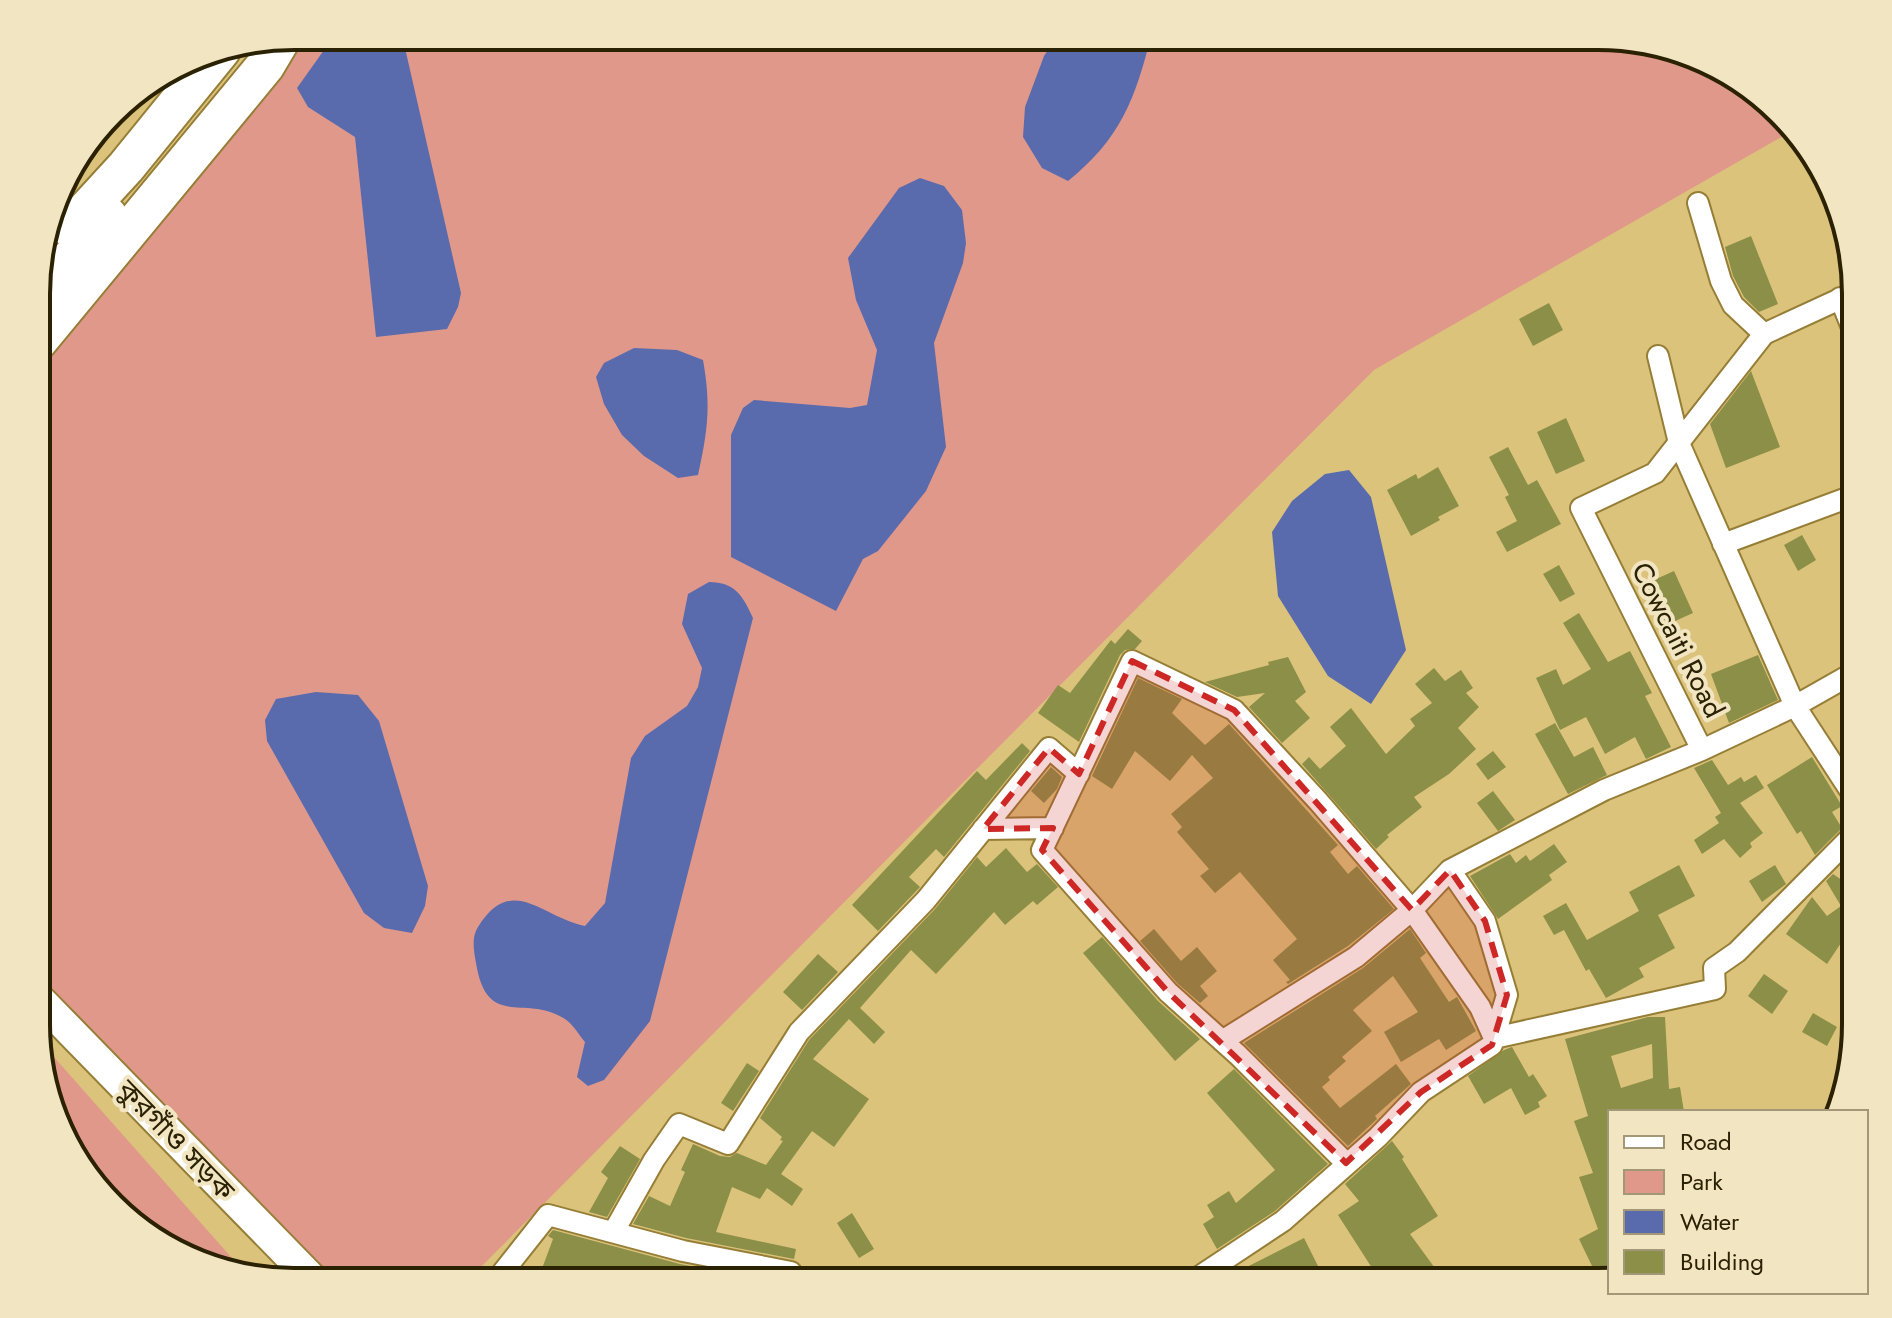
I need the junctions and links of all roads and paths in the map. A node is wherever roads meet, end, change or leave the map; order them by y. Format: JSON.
{"nodes":[{"id":1,"x":273,"y":51,"type":"edge"},
{"id":2,"x":250,"y":54,"type":"edge"},
{"id":3,"x":208,"y":66,"type":"edge"},
{"id":4,"x":126,"y":167,"type":"junction"},
{"id":5,"x":1698,"y":203,"type":"dead end"},
{"id":6,"x":63,"y":215,"type":"edge"},
{"id":7,"x":56,"y":244,"type":"edge"},
{"id":8,"x":51,"y":281,"type":"edge"},
{"id":9,"x":1841,"y":298,"type":"edge"},
{"id":10,"x":50,"y":326,"type":"edge"},
{"id":11,"x":1764,"y":334,"type":"junction"},
{"id":12,"x":1658,"y":356,"type":"dead end"},
{"id":13,"x":1679,"y":443,"type":"junction"},
{"id":14,"x":1841,"y":500,"type":"edge"},
{"id":15,"x":1723,"y":544,"type":"junction"},
{"id":16,"x":1841,"y":680,"type":"edge"},
{"id":17,"x":1795,"y":706,"type":"junction"},
{"id":18,"x":1702,"y":750,"type":"junction"},
{"id":19,"x":1079,"y":774,"type":"junction"},
{"id":20,"x":1841,"y":777,"type":"edge"},
{"id":21,"x":1053,"y":828,"type":"junction"},
{"id":22,"x":983,"y":829,"type":"junction"},
{"id":23,"x":1841,"y":847,"type":"edge"},
{"id":24,"x":1450,"y":870,"type":"junction"},
{"id":25,"x":1412,"y":910,"type":"junction"},
{"id":26,"x":51,"y":1011,"type":"edge"},
{"id":27,"x":1494,"y":1038,"type":"junction"},
{"id":28,"x":1222,"y":1041,"type":"junction"},
{"id":29,"x":1346,"y":1163,"type":"junction"},
{"id":30,"x":614,"y":1231,"type":"junction"},
{"id":31,"x":300,"y":1267,"type":"edge"},
{"id":32,"x":507,"y":1267,"type":"edge"},
{"id":33,"x":767,"y":1267,"type":"edge"},
{"id":34,"x":1213,"y":1268,"type":"edge"}],
"edges":[{"from":1,"to":10,"type":"highway"},
{"from":2,"to":8,"type":"highway"},
{"from":3,"to":4,"type":"highway"},
{"from":4,"to":6,"type":"highway"},
{"from":4,"to":7,"type":"highway"},
{"from":5,"to":11,"type":"street"},
{"from":9,"to":11,"type":"street"},
{"from":11,"to":13,"type":"street","name":"Cowcaiti Road"},
{"from":12,"to":13,"type":"street"},
{"from":13,"to":15,"type":"street"},
{"from":13,"to":18,"type":"street","name":"Cowcaiti Road"},
{"from":14,"to":15,"type":"street"},
{"from":15,"to":17,"type":"street"},
{"from":16,"to":17,"type":"street"},
{"from":17,"to":18,"type":"street"},
{"from":17,"to":20,"type":"street"},
{"from":18,"to":24,"type":"street","name":"Cowcaiti Road"},
{"from":19,"to":21,"type":"street"},
{"from":19,"to":22,"type":"street"},
{"from":19,"to":25,"type":"street"},
{"from":21,"to":22,"type":"street"},
{"from":21,"to":28,"type":"street"},
{"from":22,"to":30,"type":"street"},
{"from":23,"to":27,"type":"street"},
{"from":24,"to":25,"type":"street","name":"Cowcaiti Road"},
{"from":24,"to":27,"type":"street"},
{"from":25,"to":27,"type":"street"},
{"from":25,"to":28,"type":"street","name":"Cowcaiti Road"},
{"from":26,"to":31,"type":"street","name":"কুরগাঁও সড়ক"},
{"from":27,"to":29,"type":"street"},
{"from":28,"to":29,"type":"street"},
{"from":29,"to":34,"type":"street"},
{"from":30,"to":32,"type":"street"},
{"from":30,"to":33,"type":"street"}]}
